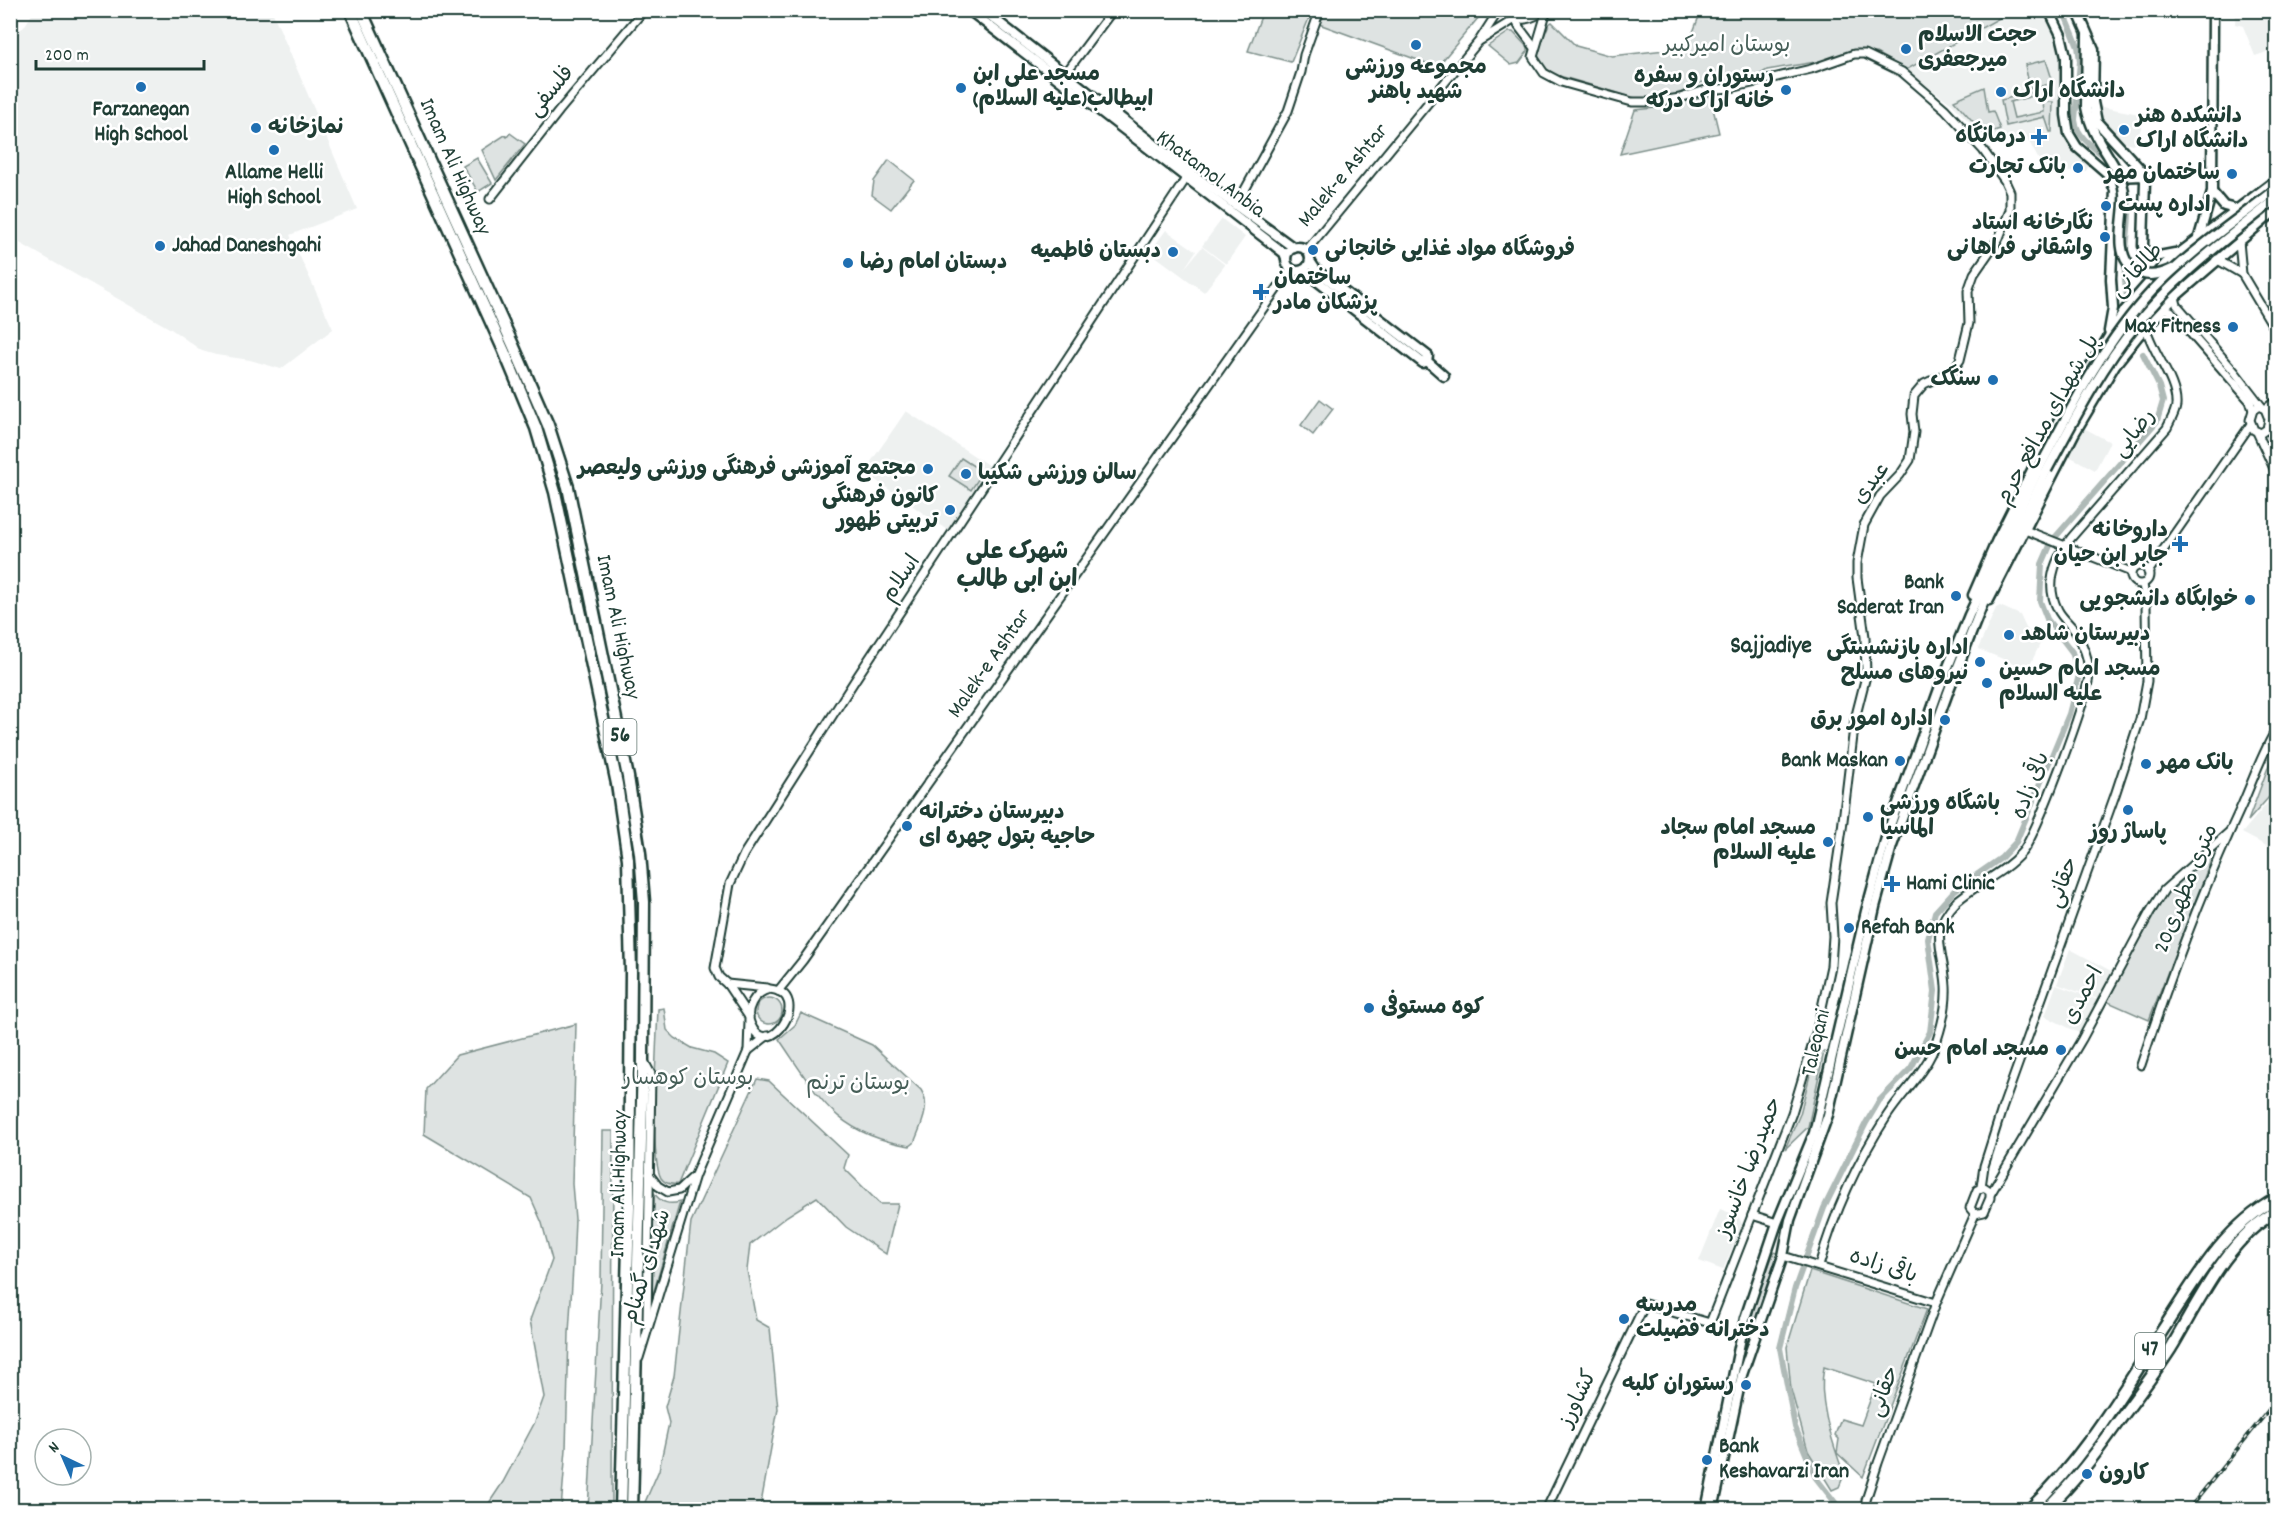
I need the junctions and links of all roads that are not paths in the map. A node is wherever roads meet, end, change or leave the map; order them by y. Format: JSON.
{"nodes":[{"id":1,"x":350,"y":10,"type":"edge"},
{"id":2,"x":361,"y":10,"type":"edge"},
{"id":3,"x":644,"y":10,"type":"edge"},
{"id":4,"x":969,"y":10,"type":"edge"},
{"id":5,"x":983,"y":10,"type":"edge"},
{"id":6,"x":1113,"y":10,"type":"edge"},
{"id":7,"x":1320,"y":10,"type":"edge"},
{"id":8,"x":1499,"y":10,"type":"edge"},
{"id":9,"x":1508,"y":10,"type":"edge"},
{"id":10,"x":1546,"y":10,"type":"edge"},
{"id":11,"x":2049,"y":10,"type":"edge"},
{"id":12,"x":2077,"y":10,"type":"edge"},
{"id":13,"x":2213,"y":10,"type":"edge"},
{"id":14,"x":1516,"y":19,"type":"junction"},
{"id":15,"x":2086,"y":28,"type":"junction"},
{"id":16,"x":1479,"y":41,"type":"junction"},
{"id":17,"x":1535,"y":48,"type":"junction"},
{"id":18,"x":1062,"y":78,"type":"junction"},
{"id":19,"x":1188,"y":175,"type":"junction"},
{"id":20,"x":2144,"y":176,"type":"junction"},
{"id":21,"x":2110,"y":177,"type":"junction"},
{"id":22,"x":2277,"y":180,"type":"edge"},
{"id":23,"x":2277,"y":189,"type":"edge"},
{"id":24,"x":2212,"y":192,"type":"junction"},
{"id":25,"x":490,"y":199,"type":"dead end"},
{"id":26,"x":2277,"y":199,"type":"edge"},
{"id":27,"x":1236,"y":206,"type":"junction"},
{"id":28,"x":2239,"y":210,"type":"junction"},
{"id":29,"x":2277,"y":210,"type":"edge"},
{"id":30,"x":2199,"y":237,"type":"junction"},
{"id":31,"x":2239,"y":241,"type":"junction"},
{"id":32,"x":1294,"y":248,"type":"junction"},
{"id":33,"x":2184,"y":249,"type":"junction"},
{"id":34,"x":1306,"y":251,"type":"junction"},
{"id":35,"x":1287,"y":258,"type":"junction"},
{"id":36,"x":2216,"y":259,"type":"junction"},
{"id":37,"x":1310,"y":261,"type":"junction"},
{"id":38,"x":2176,"y":268,"type":"junction"},
{"id":39,"x":1291,"y":269,"type":"junction"},
{"id":40,"x":1303,"y":270,"type":"junction"},
{"id":41,"x":2242,"y":274,"type":"junction"},
{"id":42,"x":2175,"y":297,"type":"junction"},
{"id":43,"x":2162,"y":309,"type":"junction"},
{"id":44,"x":2118,"y":320,"type":"junction"},
{"id":45,"x":2146,"y":328,"type":"junction"},
{"id":46,"x":2277,"y":331,"type":"edge"},
{"id":47,"x":2109,"y":334,"type":"junction"},
{"id":48,"x":2138,"y":336,"type":"junction"},
{"id":49,"x":1427,"y":361,"type":"junction"},
{"id":50,"x":1444,"y":376,"type":"dead end"},
{"id":51,"x":2277,"y":401,"type":"edge"},
{"id":52,"x":2264,"y":408,"type":"junction"},
{"id":53,"x":2253,"y":410,"type":"junction"},
{"id":54,"x":2251,"y":424,"type":"junction"},
{"id":55,"x":2055,"y":426,"type":"junction"},
{"id":56,"x":2268,"y":426,"type":"junction"},
{"id":57,"x":2257,"y":432,"type":"junction"},
{"id":58,"x":2074,"y":434,"type":"junction"},
{"id":59,"x":2277,"y":443,"type":"edge"},
{"id":60,"x":2039,"y":456,"type":"junction"},
{"id":61,"x":2058,"y":464,"type":"junction"},
{"id":62,"x":2044,"y":469,"type":"junction"},
{"id":63,"x":2277,"y":473,"type":"edge"},
{"id":64,"x":2025,"y":530,"type":"junction"},
{"id":65,"x":2064,"y":547,"type":"junction"},
{"id":66,"x":2131,"y":572,"type":"junction"},
{"id":67,"x":2148,"y":572,"type":"junction"},
{"id":68,"x":2143,"y":584,"type":"junction"},
{"id":69,"x":1984,"y":591,"type":"joint"},
{"id":70,"x":1973,"y":616,"type":"junction"},
{"id":71,"x":2277,"y":730,"type":"edge"},
{"id":72,"x":2229,"y":831,"type":"junction"},
{"id":73,"x":1831,"y":917,"type":"joint"},
{"id":74,"x":727,"y":984,"type":"junction"},
{"id":75,"x":770,"y":989,"type":"junction"},
{"id":76,"x":778,"y":991,"type":"junction"},
{"id":77,"x":749,"y":1019,"type":"junction"},
{"id":78,"x":767,"y":1036,"type":"junction"},
{"id":79,"x":748,"y":1051,"type":"junction"},
{"id":80,"x":643,"y":1059,"type":"junction"},
{"id":81,"x":2141,"y":1065,"type":"dead end"},
{"id":82,"x":649,"y":1174,"type":"junction"},
{"id":83,"x":695,"y":1175,"type":"junction"},
{"id":84,"x":1982,"y":1187,"type":"junction"},
{"id":85,"x":1991,"y":1193,"type":"junction"},
{"id":86,"x":2277,"y":1199,"type":"edge"},
{"id":87,"x":2277,"y":1212,"type":"edge"},
{"id":88,"x":1975,"y":1214,"type":"junction"},
{"id":89,"x":1752,"y":1215,"type":"junction"},
{"id":90,"x":1777,"y":1222,"type":"junction"},
{"id":91,"x":1767,"y":1253,"type":"junction"},
{"id":92,"x":1783,"y":1256,"type":"junction"},
{"id":93,"x":1817,"y":1265,"type":"junction"},
{"id":94,"x":1936,"y":1303,"type":"junction"},
{"id":95,"x":1645,"y":1304,"type":"joint"},
{"id":96,"x":1745,"y":1318,"type":"junction"},
{"id":97,"x":1762,"y":1322,"type":"junction"},
{"id":98,"x":647,"y":1330,"type":"junction"},
{"id":99,"x":2156,"y":1340,"type":"junction"},
{"id":100,"x":2170,"y":1349,"type":"junction"},
{"id":101,"x":635,"y":1369,"type":"junction"},
{"id":102,"x":621,"y":1509,"type":"edge"},
{"id":103,"x":632,"y":1509,"type":"edge"},
{"id":104,"x":1546,"y":1509,"type":"edge"},
{"id":105,"x":1706,"y":1509,"type":"edge"},
{"id":106,"x":1713,"y":1509,"type":"edge"},
{"id":107,"x":1866,"y":1509,"type":"edge"},
{"id":108,"x":2029,"y":1509,"type":"edge"},
{"id":109,"x":2045,"y":1509,"type":"edge"}],
"edges":[{"from":1,"to":102,"type":"highway","name":"Imam Ali Highway","number":"56"},
{"from":2,"to":80,"type":"highway","name":"Imam Ali Highway","number":"56"},
{"from":3,"to":25,"type":"street","name":"فلسفی"},
{"from":4,"to":18,"type":"main road","name":"Khatamol Anbia"},
{"from":5,"to":18,"type":"main road","name":"Khatamol Anbia"},
{"from":6,"to":18,"type":"street"},
{"from":7,"to":27,"type":"street"},
{"from":8,"to":16,"type":"street","name":"Malek-e Ashtar"},
{"from":9,"to":14,"type":"street"},
{"from":10,"to":14,"type":"street"},
{"from":10,"to":17,"type":"street"},
{"from":11,"to":21,"type":"main road"},
{"from":12,"to":15,"type":"main road"},
{"from":13,"to":24,"type":"main road"},
{"from":14,"to":16,"type":"street"},
{"from":14,"to":17,"type":"street"},
{"from":15,"to":20,"type":"main road"},
{"from":15,"to":38,"type":"main road","bridge":true},
{"from":16,"to":34,"type":"street","name":"Malek-e Ashtar"},
{"from":17,"to":73,"type":"street","name":"عبدی"},
{"from":18,"to":19,"type":"main road","name":"Khatamol Anbia"},
{"from":19,"to":27,"type":"main road","name":"Khatamol Anbia"},
{"from":19,"to":35,"type":"main road","name":"Khatamol Anbia"},
{"from":19,"to":74,"type":"street","name":"اسلام"},
{"from":20,"to":21,"type":"main road"},
{"from":20,"to":33,"type":"main road"},
{"from":21,"to":47,"type":"main road"},
{"from":22,"to":28,"type":"main road","name":"طالقانی"},
{"from":23,"to":38,"type":"main road","name":"پل شهدای مدافع حرم","bridge":true},
{"from":24,"to":28,"type":"main road"},
{"from":24,"to":30,"type":"main road"},
{"from":26,"to":62,"type":"main road","name":"پل شهدای مدافع حرم","bridge":true},
{"from":27,"to":32,"type":"main road","name":"Khatamol Anbia"},
{"from":28,"to":30,"type":"main road","name":"طالقانی"},
{"from":29,"to":31,"type":"main road","name":"طالقانی"},
{"from":30,"to":33,"type":"main road","name":"طالقانی"},
{"from":30,"to":36,"type":"main road"},
{"from":31,"to":36,"type":"main road","name":"طالقانی"},
{"from":31,"to":41,"type":"street"},
{"from":32,"to":34,"type":"main road"},
{"from":32,"to":35,"type":"main road"},
{"from":33,"to":44,"type":"main road","name":"طالقانی"},
{"from":34,"to":37,"type":"main road"},
{"from":35,"to":39,"type":"main road"},
{"from":36,"to":41,"type":"street"},
{"from":36,"to":42,"type":"main road","name":"طالقانی"},
{"from":37,"to":40,"type":"main road"},
{"from":37,"to":49,"type":"main road"},
{"from":38,"to":62,"type":"main road","name":"پل شهدای مدافع حرم","bridge":true},
{"from":39,"to":40,"type":"main road"},
{"from":39,"to":76,"type":"street","name":"Malek-e Ashtar"},
{"from":40,"to":49,"type":"main road"},
{"from":41,"to":46,"type":"street"},
{"from":42,"to":43,"type":"main road","name":"طالقانی"},
{"from":42,"to":52,"type":"street"},
{"from":43,"to":45,"type":"main road","name":"طالقانی"},
{"from":43,"to":53,"type":"street"},
{"from":44,"to":47,"type":"main road","name":"طالقانی"},
{"from":44,"to":48,"type":"main road"},
{"from":45,"to":48,"type":"main road","name":"طالقانی"},
{"from":45,"to":65,"type":"street","name":"رضایی"},
{"from":47,"to":55,"type":"main road","name":"طالقانی"},
{"from":48,"to":58,"type":"main road","name":"طالقانی"},
{"from":49,"to":50,"type":"main road"},
{"from":51,"to":52,"type":"street"},
{"from":52,"to":53,"type":"street"},
{"from":52,"to":56,"type":"street"},
{"from":53,"to":54,"type":"street"},
{"from":54,"to":57,"type":"street"},
{"from":54,"to":67,"type":"street"},
{"from":55,"to":58,"type":"main road"},
{"from":55,"to":60,"type":"main road","name":"طالقانی"},
{"from":56,"to":57,"type":"street"},
{"from":56,"to":59,"type":"street"},
{"from":57,"to":63,"type":"street"},
{"from":58,"to":61,"type":"main road","name":"طالقانی"},
{"from":60,"to":61,"type":"main road"},
{"from":60,"to":70,"type":"main road","name":"طالقانی"},
{"from":61,"to":64,"type":"main road","name":"طالقانی"},
{"from":62,"to":69,"type":"main road","name":"پل شهدای مدافع حرم"},
{"from":64,"to":65,"type":"street"},
{"from":64,"to":70,"type":"main road","name":"طالقانی"},
{"from":65,"to":66,"type":"street"},
{"from":65,"to":93,"type":"street","name":"باقی زاده"},
{"from":66,"to":67,"type":"street"},
{"from":66,"to":68,"type":"street"},
{"from":67,"to":68,"type":"street"},
{"from":68,"to":84,"type":"street","name":"حقانی"},
{"from":69,"to":70,"type":"main road","name":"Taleqani"},
{"from":70,"to":90,"type":"main road","name":"Taleqani"},
{"from":70,"to":92,"type":"main road","name":"Taleqani"},
{"from":71,"to":72,"type":"street","name":"20متری مطهری"},
{"from":72,"to":81,"type":"street","name":"20متری مطهری"},
{"from":72,"to":85,"type":"street","name":"احمدی"},
{"from":73,"to":89,"type":"street","name":"حمیدرضا خانسوز"},
{"from":74,"to":75,"type":"street"},
{"from":74,"to":77,"type":"street","name":"اسلام"},
{"from":75,"to":76,"type":"street"},
{"from":75,"to":77,"type":"street"},
{"from":76,"to":78,"type":"street"},
{"from":77,"to":78,"type":"street"},
{"from":77,"to":79,"type":"street","name":"شهدای گمنام"},
{"from":78,"to":79,"type":"street","name":"شهدای گمنام"},
{"from":79,"to":83,"type":"street","name":"شهدای گمنام"},
{"from":80,"to":82,"type":"street"},
{"from":80,"to":101,"type":"highway","name":"Imam Ali Highway","number":"56"},
{"from":82,"to":83,"type":"street","name":"شهدای گمنام"},
{"from":82,"to":98,"type":"street"},
{"from":83,"to":98,"type":"street","name":"شهدای گمنام"},
{"from":84,"to":85,"type":"street"},
{"from":84,"to":88,"type":"street","name":"حقانی"},
{"from":85,"to":88,"type":"street","name":"احمدی"},
{"from":86,"to":99,"type":"highway","number":"47"},
{"from":87,"to":100,"type":"highway","number":"47"},
{"from":88,"to":94,"type":"street","name":"حقانی"},
{"from":89,"to":90,"type":"street"},
{"from":89,"to":95,"type":"street","name":"حمیدرضا خانسوز"},
{"from":90,"to":91,"type":"main road","name":"Taleqani"},
{"from":91,"to":92,"type":"main road"},
{"from":91,"to":96,"type":"main road","name":"Taleqani"},
{"from":92,"to":93,"type":"street"},
{"from":92,"to":97,"type":"main road","name":"Taleqani"},
{"from":93,"to":94,"type":"street","name":"باقی زاده"},
{"from":94,"to":107,"type":"street","name":"حقانی"},
{"from":95,"to":104,"type":"street","name":"کشاورز"},
{"from":96,"to":97,"type":"main road"},
{"from":96,"to":105,"type":"main road","name":"Taleqani"},
{"from":97,"to":106,"type":"main road","name":"Taleqani"},
{"from":98,"to":101,"type":"street","name":"شهدای گمنام"},
{"from":99,"to":100,"type":"highway"},
{"from":99,"to":108,"type":"highway","number":"47"},
{"from":100,"to":109,"type":"highway","number":"47"},
{"from":101,"to":103,"type":"highway","name":"Imam Ali Highway","number":"56"}]}
